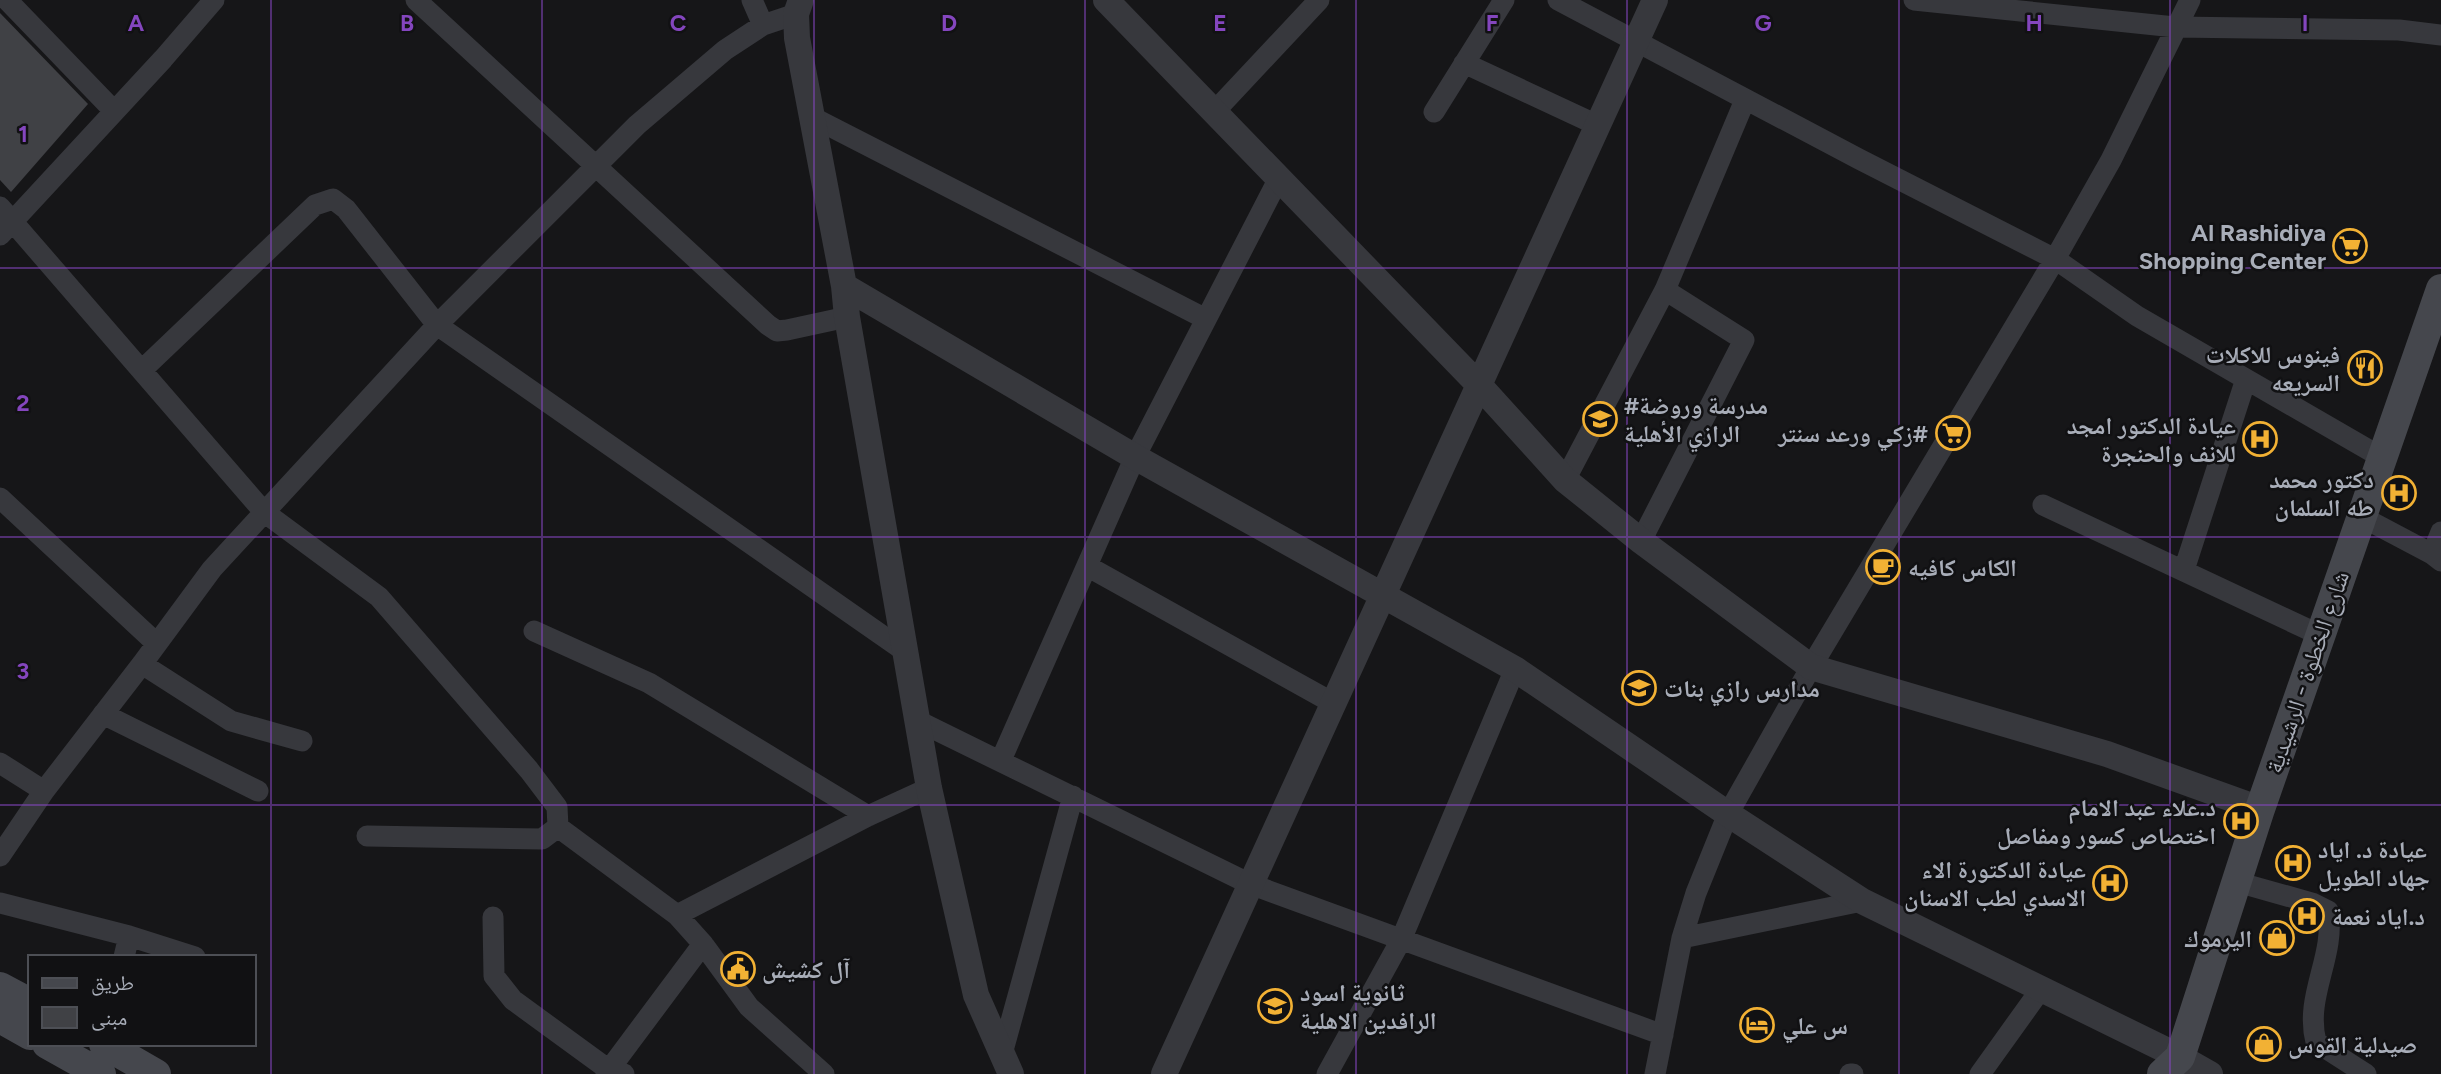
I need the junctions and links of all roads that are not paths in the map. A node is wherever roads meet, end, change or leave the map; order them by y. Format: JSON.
{"nodes":[{"id":1,"x":7,"y":0,"type":"edge"},
{"id":2,"x":214,"y":0,"type":"edge"},
{"id":3,"x":416,"y":0,"type":"edge"},
{"id":4,"x":752,"y":0,"type":"edge"},
{"id":5,"x":1106,"y":0,"type":"edge"},
{"id":6,"x":1319,"y":0,"type":"edge"},
{"id":7,"x":1504,"y":0,"type":"edge"},
{"id":8,"x":1558,"y":0,"type":"edge"},
{"id":9,"x":1655,"y":0,"type":"edge"},
{"id":10,"x":1914,"y":0,"type":"edge"},
{"id":11,"x":2190,"y":0,"type":"edge"},
{"id":12,"x":799,"y":7,"type":"edge"},
{"id":13,"x":763,"y":25,"type":"junction"},
{"id":14,"x":2175,"y":27,"type":"junction"},
{"id":15,"x":2441,"y":35,"type":"edge"},
{"id":16,"x":1635,"y":42,"type":"junction"},
{"id":17,"x":1464,"y":63,"type":"junction"},
{"id":18,"x":1745,"y":100,"type":"junction"},
{"id":19,"x":114,"y":111,"type":"junction"},
{"id":20,"x":1215,"y":111,"type":"junction"},
{"id":21,"x":1433,"y":112,"type":"dead end"},
{"id":22,"x":812,"y":117,"type":"junction"},
{"id":23,"x":1597,"y":125,"type":"junction"},
{"id":24,"x":596,"y":166,"type":"junction"},
{"id":25,"x":1279,"y":178,"type":"junction"},
{"id":26,"x":4,"y":221,"type":"edge"},
{"id":27,"x":2055,"y":259,"type":"junction"},
{"id":28,"x":844,"y":286,"type":"junction"},
{"id":29,"x":2441,"y":289,"type":"edge"},
{"id":30,"x":1665,"y":290,"type":"junction"},
{"id":31,"x":847,"y":317,"type":"junction"},
{"id":32,"x":1206,"y":319,"type":"junction"},
{"id":33,"x":438,"y":325,"type":"junction"},
{"id":34,"x":142,"y":370,"type":"junction"},
{"id":35,"x":2246,"y":379,"type":"junction"},
{"id":36,"x":1479,"y":385,"type":"junction"},
{"id":37,"x":1135,"y":457,"type":"junction"},
{"id":38,"x":2381,"y":457,"type":"junction"},
{"id":39,"x":1565,"y":480,"type":"junction"},
{"id":40,"x":0,"y":498,"type":"edge"},
{"id":41,"x":2043,"y":505,"type":"dead end"},
{"id":42,"x":264,"y":512,"type":"junction"},
{"id":43,"x":2362,"y":517,"type":"junction"},
{"id":44,"x":2441,"y":532,"type":"edge"},
{"id":45,"x":1642,"y":541,"type":"junction"},
{"id":46,"x":2437,"y":557,"type":"edge"},
{"id":47,"x":1087,"y":566,"type":"junction"},
{"id":48,"x":2184,"y":570,"type":"junction"},
{"id":49,"x":1383,"y":594,"type":"junction"},
{"id":50,"x":534,"y":631,"type":"dead end"},
{"id":51,"x":2320,"y":635,"type":"junction"},
{"id":52,"x":156,"y":643,"type":"junction"},
{"id":53,"x":903,"y":650,"type":"junction"},
{"id":54,"x":142,"y":664,"type":"junction"},
{"id":55,"x":1811,"y":667,"type":"junction"},
{"id":56,"x":1515,"y":668,"type":"junction"},
{"id":57,"x":1333,"y":703,"type":"junction"},
{"id":58,"x":103,"y":715,"type":"junction"},
{"id":59,"x":918,"y":721,"type":"junction"},
{"id":60,"x":302,"y":741,"type":"dead end"},
{"id":61,"x":1001,"y":760,"type":"junction"},
{"id":62,"x":0,"y":763,"type":"edge"},
{"id":63,"x":929,"y":789,"type":"junction"},
{"id":64,"x":44,"y":791,"type":"junction"},
{"id":65,"x":258,"y":791,"type":"dead end"},
{"id":66,"x":1073,"y":796,"type":"junction"},
{"id":67,"x":2260,"y":809,"type":"junction"},
{"id":68,"x":1728,"y":814,"type":"junction"},
{"id":69,"x":868,"y":816,"type":"junction"},
{"id":70,"x":558,"y":827,"type":"junction"},
{"id":71,"x":367,"y":836,"type":"dead end"},
{"id":72,"x":0,"y":856,"type":"edge"},
{"id":73,"x":2237,"y":882,"type":"junction"},
{"id":74,"x":1251,"y":884,"type":"junction"},
{"id":75,"x":1862,"y":901,"type":"junction"},
{"id":76,"x":0,"y":903,"type":"edge"},
{"id":77,"x":677,"y":915,"type":"junction"},
{"id":78,"x":493,"y":917,"type":"dead end"},
{"id":79,"x":1682,"y":938,"type":"junction"},
{"id":80,"x":1401,"y":940,"type":"junction"},
{"id":81,"x":703,"y":944,"type":"junction"},
{"id":82,"x":127,"y":946,"type":"edge"},
{"id":83,"x":183,"y":955,"type":"edge"},
{"id":84,"x":0,"y":987,"type":"edge"},
{"id":85,"x":2040,"y":989,"type":"junction"},
{"id":86,"x":28,"y":1002,"type":"edge"},
{"id":87,"x":0,"y":1018,"type":"edge"},
{"id":88,"x":28,"y":1034,"type":"edge"},
{"id":89,"x":1663,"y":1035,"type":"junction"},
{"id":90,"x":51,"y":1046,"type":"edge"},
{"id":91,"x":107,"y":1046,"type":"edge"},
{"id":92,"x":1006,"y":1064,"type":"edge"},
{"id":93,"x":2171,"y":1065,"type":"edge"},
{"id":94,"x":613,"y":1073,"type":"edge"},
{"id":95,"x":101,"y":1074,"type":"edge"},
{"id":96,"x":156,"y":1074,"type":"edge"},
{"id":97,"x":824,"y":1074,"type":"edge"},
{"id":98,"x":1164,"y":1074,"type":"edge"},
{"id":99,"x":1327,"y":1074,"type":"edge"},
{"id":100,"x":1654,"y":1074,"type":"edge"},
{"id":101,"x":1980,"y":1074,"type":"edge"},
{"id":102,"x":2210,"y":1074,"type":"edge"},
{"id":103,"x":2366,"y":1074,"type":"edge"}],
"edges":[{"from":1,"to":19,"type":"street"},
{"from":2,"to":19,"type":"street"},
{"from":3,"to":24,"type":"street"},
{"from":4,"to":13,"type":"street"},
{"from":5,"to":20,"type":"street"},
{"from":6,"to":20,"type":"street"},
{"from":7,"to":17,"type":"street"},
{"from":8,"to":16,"type":"street"},
{"from":9,"to":16,"type":"street"},
{"from":10,"to":14,"type":"street"},
{"from":11,"to":14,"type":"street"},
{"from":12,"to":13,"type":"street"},
{"from":12,"to":22,"type":"street"},
{"from":13,"to":24,"type":"street"},
{"from":14,"to":15,"type":"street"},
{"from":14,"to":27,"type":"street"},
{"from":16,"to":18,"type":"street"},
{"from":16,"to":23,"type":"street"},
{"from":17,"to":21,"type":"street"},
{"from":17,"to":23,"type":"street"},
{"from":18,"to":27,"type":"street"},
{"from":18,"to":30,"type":"street"},
{"from":19,"to":26,"type":"street"},
{"from":20,"to":25,"type":"street"},
{"from":22,"to":28,"type":"street"},
{"from":22,"to":32,"type":"street"},
{"from":23,"to":36,"type":"street"},
{"from":24,"to":31,"type":"street"},
{"from":24,"to":33,"type":"street"},
{"from":25,"to":32,"type":"street"},
{"from":25,"to":36,"type":"street"},
{"from":26,"to":34,"type":"street"},
{"from":27,"to":35,"type":"street"},
{"from":27,"to":55,"type":"street"},
{"from":28,"to":31,"type":"street"},
{"from":28,"to":37,"type":"street"},
{"from":29,"to":38,"type":"main road","name":"شارع الخطوة - الرشيدية"},
{"from":30,"to":39,"type":"street"},
{"from":30,"to":45,"type":"street"},
{"from":31,"to":53,"type":"street"},
{"from":32,"to":37,"type":"street"},
{"from":33,"to":34,"type":"street"},
{"from":33,"to":42,"type":"street"},
{"from":33,"to":53,"type":"street"},
{"from":34,"to":42,"type":"street"},
{"from":35,"to":38,"type":"street"},
{"from":35,"to":48,"type":"street"},
{"from":36,"to":39,"type":"street"},
{"from":36,"to":49,"type":"street"},
{"from":37,"to":47,"type":"street"},
{"from":37,"to":49,"type":"street"},
{"from":38,"to":43,"type":"main road","name":"شارع الخطوة - الرشيدية"},
{"from":39,"to":45,"type":"street"},
{"from":40,"to":52,"type":"street"},
{"from":41,"to":48,"type":"street"},
{"from":42,"to":52,"type":"street"},
{"from":42,"to":70,"type":"street"},
{"from":43,"to":46,"type":"street"},
{"from":43,"to":51,"type":"main road","name":"شارع الخطوة - الرشيدية"},
{"from":44,"to":46,"type":"street"},
{"from":45,"to":55,"type":"street"},
{"from":47,"to":57,"type":"street"},
{"from":47,"to":61,"type":"street"},
{"from":48,"to":51,"type":"street"},
{"from":49,"to":56,"type":"street"},
{"from":49,"to":57,"type":"street"},
{"from":50,"to":69,"type":"street"},
{"from":51,"to":67,"type":"main road","name":"شارع الخطوة - الرشيدية"},
{"from":52,"to":54,"type":"street"},
{"from":53,"to":59,"type":"street"},
{"from":54,"to":58,"type":"street"},
{"from":54,"to":60,"type":"street"},
{"from":55,"to":67,"type":"street"},
{"from":55,"to":68,"type":"street"},
{"from":56,"to":68,"type":"street"},
{"from":56,"to":80,"type":"street"},
{"from":57,"to":74,"type":"street"},
{"from":58,"to":64,"type":"street"},
{"from":58,"to":65,"type":"street"},
{"from":59,"to":61,"type":"street"},
{"from":59,"to":63,"type":"street"},
{"from":61,"to":66,"type":"street"},
{"from":62,"to":64,"type":"street"},
{"from":63,"to":69,"type":"street"},
{"from":63,"to":92,"type":"street"},
{"from":64,"to":72,"type":"street"},
{"from":66,"to":74,"type":"street"},
{"from":66,"to":92,"type":"street"},
{"from":67,"to":73,"type":"main road","name":"شارع الخطوة - الرشيدية"},
{"from":68,"to":75,"type":"street"},
{"from":68,"to":79,"type":"street"},
{"from":69,"to":77,"type":"street"},
{"from":70,"to":71,"type":"street"},
{"from":70,"to":77,"type":"street"},
{"from":73,"to":93,"type":"main road","name":"شارع الخطوة - الرشيدية"},
{"from":73,"to":103,"type":"street"},
{"from":74,"to":80,"type":"street"},
{"from":74,"to":98,"type":"street"},
{"from":75,"to":79,"type":"street"},
{"from":75,"to":85,"type":"street"},
{"from":76,"to":82,"type":"street"},
{"from":77,"to":81,"type":"street"},
{"from":78,"to":94,"type":"street"},
{"from":79,"to":89,"type":"street"},
{"from":80,"to":89,"type":"street"},
{"from":80,"to":99,"type":"street"},
{"from":81,"to":94,"type":"street"},
{"from":81,"to":97,"type":"street"},
{"from":82,"to":83,"type":"street"},
{"from":84,"to":86,"type":"main road"},
{"from":85,"to":93,"type":"street"},
{"from":85,"to":101,"type":"street"},
{"from":87,"to":88,"type":"main road"},
{"from":89,"to":100,"type":"street"},
{"from":90,"to":95,"type":"main road"},
{"from":91,"to":96,"type":"main road"},
{"from":93,"to":102,"type":"street"}]}
